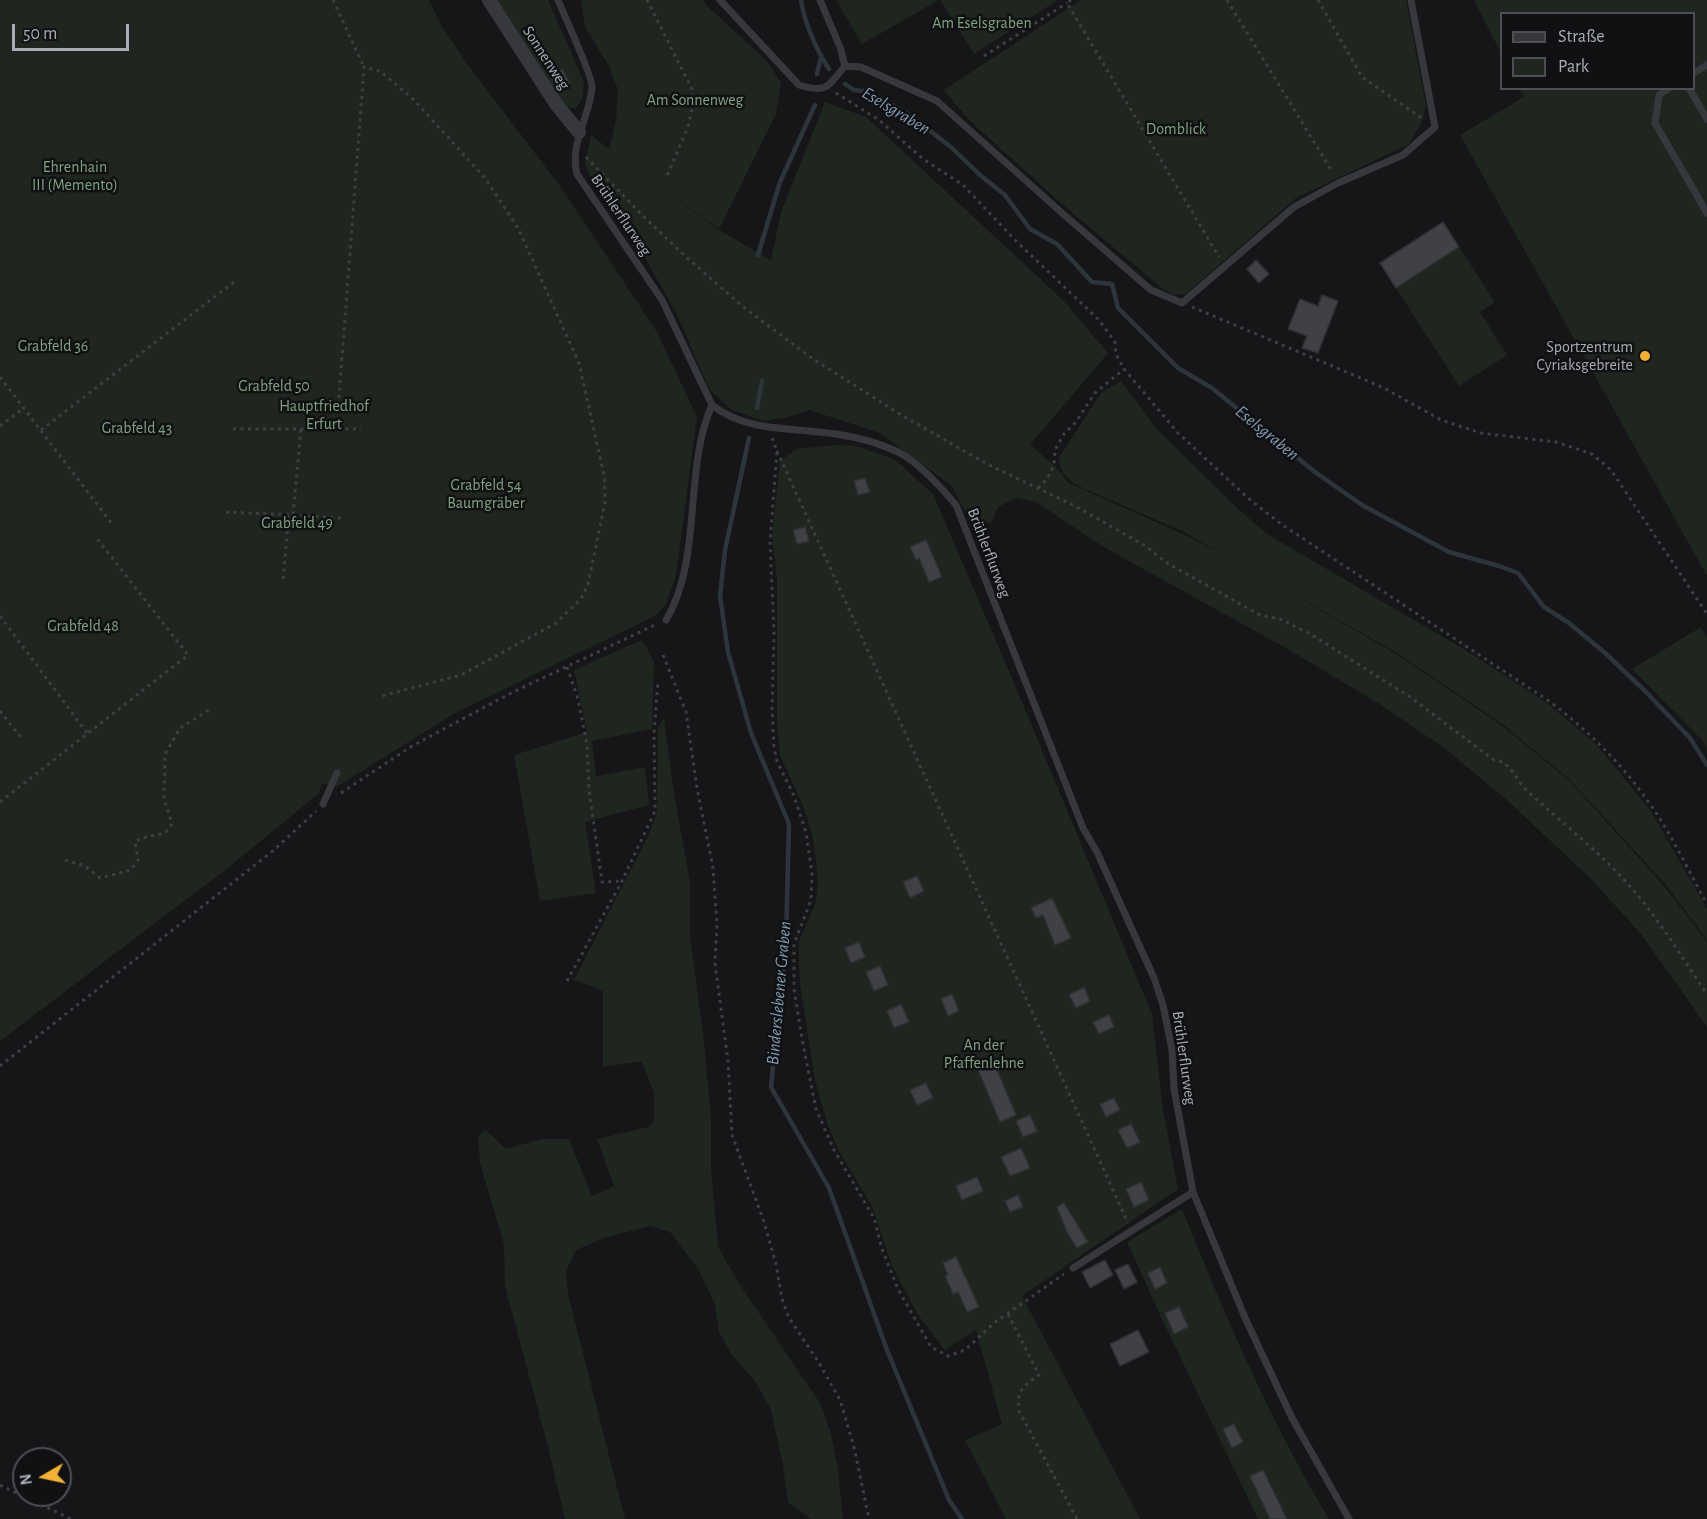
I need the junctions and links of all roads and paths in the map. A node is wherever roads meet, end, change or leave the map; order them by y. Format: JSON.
{"nodes":[{"id":1,"x":333,"y":0,"type":"edge"},
{"id":2,"x":489,"y":0,"type":"edge"},
{"id":3,"x":558,"y":0,"type":"edge"},
{"id":4,"x":647,"y":0,"type":"edge"},
{"id":5,"x":720,"y":0,"type":"edge"},
{"id":6,"x":820,"y":0,"type":"edge"},
{"id":7,"x":1071,"y":0,"type":"edge"},
{"id":8,"x":1227,"y":0,"type":"edge"},
{"id":9,"x":1318,"y":0,"type":"edge"},
{"id":10,"x":1411,"y":0,"type":"edge"},
{"id":11,"x":1067,"y":3,"type":"junction"},
{"id":12,"x":984,"y":56,"type":"dead end"},
{"id":13,"x":845,"y":66,"type":"junction"},
{"id":14,"x":364,"y":67,"type":"junction"},
{"id":15,"x":828,"y":86,"type":"junction"},
{"id":16,"x":1666,"y":90,"type":"edge"},
{"id":17,"x":1690,"y":90,"type":"edge"},
{"id":18,"x":1707,"y":119,"type":"edge"},
{"id":19,"x":1435,"y":126,"type":"junction"},
{"id":20,"x":579,"y":132,"type":"junction"},
{"id":21,"x":577,"y":148,"type":"junction"},
{"id":22,"x":666,"y":177,"type":"dead end"},
{"id":23,"x":1338,"y":183,"type":"junction"},
{"id":24,"x":1707,"y":213,"type":"edge"},
{"id":25,"x":1225,"y":266,"type":"junction"},
{"id":26,"x":234,"y":282,"type":"dead end"},
{"id":27,"x":1182,"y":303,"type":"junction"},
{"id":28,"x":1124,"y":369,"type":"junction"},
{"id":29,"x":0,"y":377,"type":"edge"},
{"id":30,"x":339,"y":398,"type":"dead end"},
{"id":31,"x":712,"y":405,"type":"junction"},
{"id":32,"x":24,"y":408,"type":"junction"},
{"id":33,"x":0,"y":426,"type":"edge"},
{"id":34,"x":768,"y":428,"type":"junction"},
{"id":35,"x":233,"y":429,"type":"dead end"},
{"id":36,"x":301,"y":429,"type":"junction"},
{"id":37,"x":361,"y":429,"type":"dead end"},
{"id":38,"x":41,"y":430,"type":"junction"},
{"id":39,"x":777,"y":451,"type":"junction"},
{"id":40,"x":1038,"y":488,"type":"junction"},
{"id":41,"x":226,"y":512,"type":"dead end"},
{"id":42,"x":291,"y":515,"type":"junction"},
{"id":43,"x":343,"y":518,"type":"dead end"},
{"id":44,"x":112,"y":524,"type":"dead end"},
{"id":45,"x":95,"y":536,"type":"dead end"},
{"id":46,"x":283,"y":579,"type":"dead end"},
{"id":47,"x":1707,"y":614,"type":"edge"},
{"id":48,"x":0,"y":616,"type":"edge"},
{"id":49,"x":666,"y":620,"type":"joint"},
{"id":50,"x":663,"y":655,"type":"dead end"},
{"id":51,"x":567,"y":667,"type":"junction"},
{"id":52,"x":658,"y":681,"type":"dead end"},
{"id":53,"x":378,"y":697,"type":"dead end"},
{"id":54,"x":209,"y":710,"type":"dead end"},
{"id":55,"x":0,"y":711,"type":"edge"},
{"id":56,"x":87,"y":733,"type":"junction"},
{"id":57,"x":22,"y":739,"type":"dead end"},
{"id":58,"x":337,"y":773,"type":"dead end"},
{"id":59,"x":0,"y":802,"type":"edge"},
{"id":60,"x":323,"y":804,"type":"junction"},
{"id":61,"x":65,"y":860,"type":"dead end"},
{"id":62,"x":622,"y":882,"type":"junction"},
{"id":63,"x":1707,"y":904,"type":"edge"},
{"id":64,"x":567,"y":981,"type":"dead end"},
{"id":65,"x":1707,"y":994,"type":"edge"},
{"id":66,"x":0,"y":1066,"type":"edge"},
{"id":67,"x":1193,"y":1192,"type":"junction"},
{"id":68,"x":1131,"y":1230,"type":"junction"},
{"id":69,"x":1072,"y":1268,"type":"joint"},
{"id":70,"x":1008,"y":1314,"type":"junction"},
{"id":71,"x":0,"y":1485,"type":"edge"},
{"id":72,"x":71,"y":1519,"type":"edge"},
{"id":73,"x":869,"y":1519,"type":"edge"},
{"id":74,"x":1077,"y":1519,"type":"edge"},
{"id":75,"x":1348,"y":1519,"type":"edge"}],
"edges":[{"from":1,"to":14,"type":"path"},
{"from":2,"to":20,"type":"street","name":"Sonnenweg"},
{"from":3,"to":20,"type":"lane","name":"Brühlerflurweg"},
{"from":4,"to":22,"type":"path"},
{"from":5,"to":15,"type":"lane"},
{"from":6,"to":13,"type":"lane"},
{"from":7,"to":11,"type":"path"},
{"from":8,"to":23,"type":"path"},
{"from":9,"to":19,"type":"path"},
{"from":10,"to":19,"type":"lane"},
{"from":11,"to":12,"type":"path"},
{"from":11,"to":25,"type":"path"},
{"from":13,"to":15,"type":"lane"},
{"from":13,"to":27,"type":"lane"},
{"from":14,"to":30,"type":"path"},
{"from":14,"to":53,"type":"path"},
{"from":15,"to":28,"type":"path"},
{"from":16,"to":24,"type":"lane"},
{"from":17,"to":18,"type":"lane"},
{"from":19,"to":23,"type":"lane"},
{"from":20,"to":21,"type":"lane","name":"Brühlerflurweg"},
{"from":21,"to":31,"type":"lane","name":"Brühlerflurweg"},
{"from":21,"to":40,"type":"path"},
{"from":23,"to":25,"type":"lane"},
{"from":25,"to":27,"type":"lane"},
{"from":26,"to":38,"type":"path"},
{"from":27,"to":47,"type":"path"},
{"from":28,"to":40,"type":"path"},
{"from":28,"to":63,"type":"path"},
{"from":29,"to":32,"type":"path"},
{"from":31,"to":34,"type":"lane","name":"Brühlerflurweg"},
{"from":31,"to":49,"type":"lane"},
{"from":32,"to":33,"type":"path"},
{"from":32,"to":38,"type":"path"},
{"from":34,"to":39,"type":"path"},
{"from":34,"to":67,"type":"lane","name":"Brühlerflurweg"},
{"from":35,"to":36,"type":"path"},
{"from":36,"to":37,"type":"path"},
{"from":36,"to":42,"type":"path"},
{"from":38,"to":44,"type":"path"},
{"from":39,"to":68,"type":"path"},
{"from":39,"to":70,"type":"path"},
{"from":40,"to":65,"type":"path"},
{"from":41,"to":42,"type":"path"},
{"from":42,"to":43,"type":"path"},
{"from":42,"to":46,"type":"path"},
{"from":45,"to":56,"type":"path"},
{"from":48,"to":56,"type":"path"},
{"from":49,"to":51,"type":"path"},
{"from":50,"to":73,"type":"path"},
{"from":51,"to":60,"type":"path"},
{"from":51,"to":62,"type":"path"},
{"from":52,"to":62,"type":"path"},
{"from":54,"to":61,"type":"path"},
{"from":55,"to":57,"type":"path"},
{"from":56,"to":59,"type":"path"},
{"from":58,"to":60,"type":"lane"},
{"from":60,"to":66,"type":"path"},
{"from":62,"to":64,"type":"path"},
{"from":67,"to":68,"type":"lane"},
{"from":67,"to":75,"type":"lane","name":"Brühlerflurweg"},
{"from":68,"to":69,"type":"lane"},
{"from":69,"to":70,"type":"path"},
{"from":70,"to":74,"type":"path"},
{"from":71,"to":72,"type":"path"}]}
